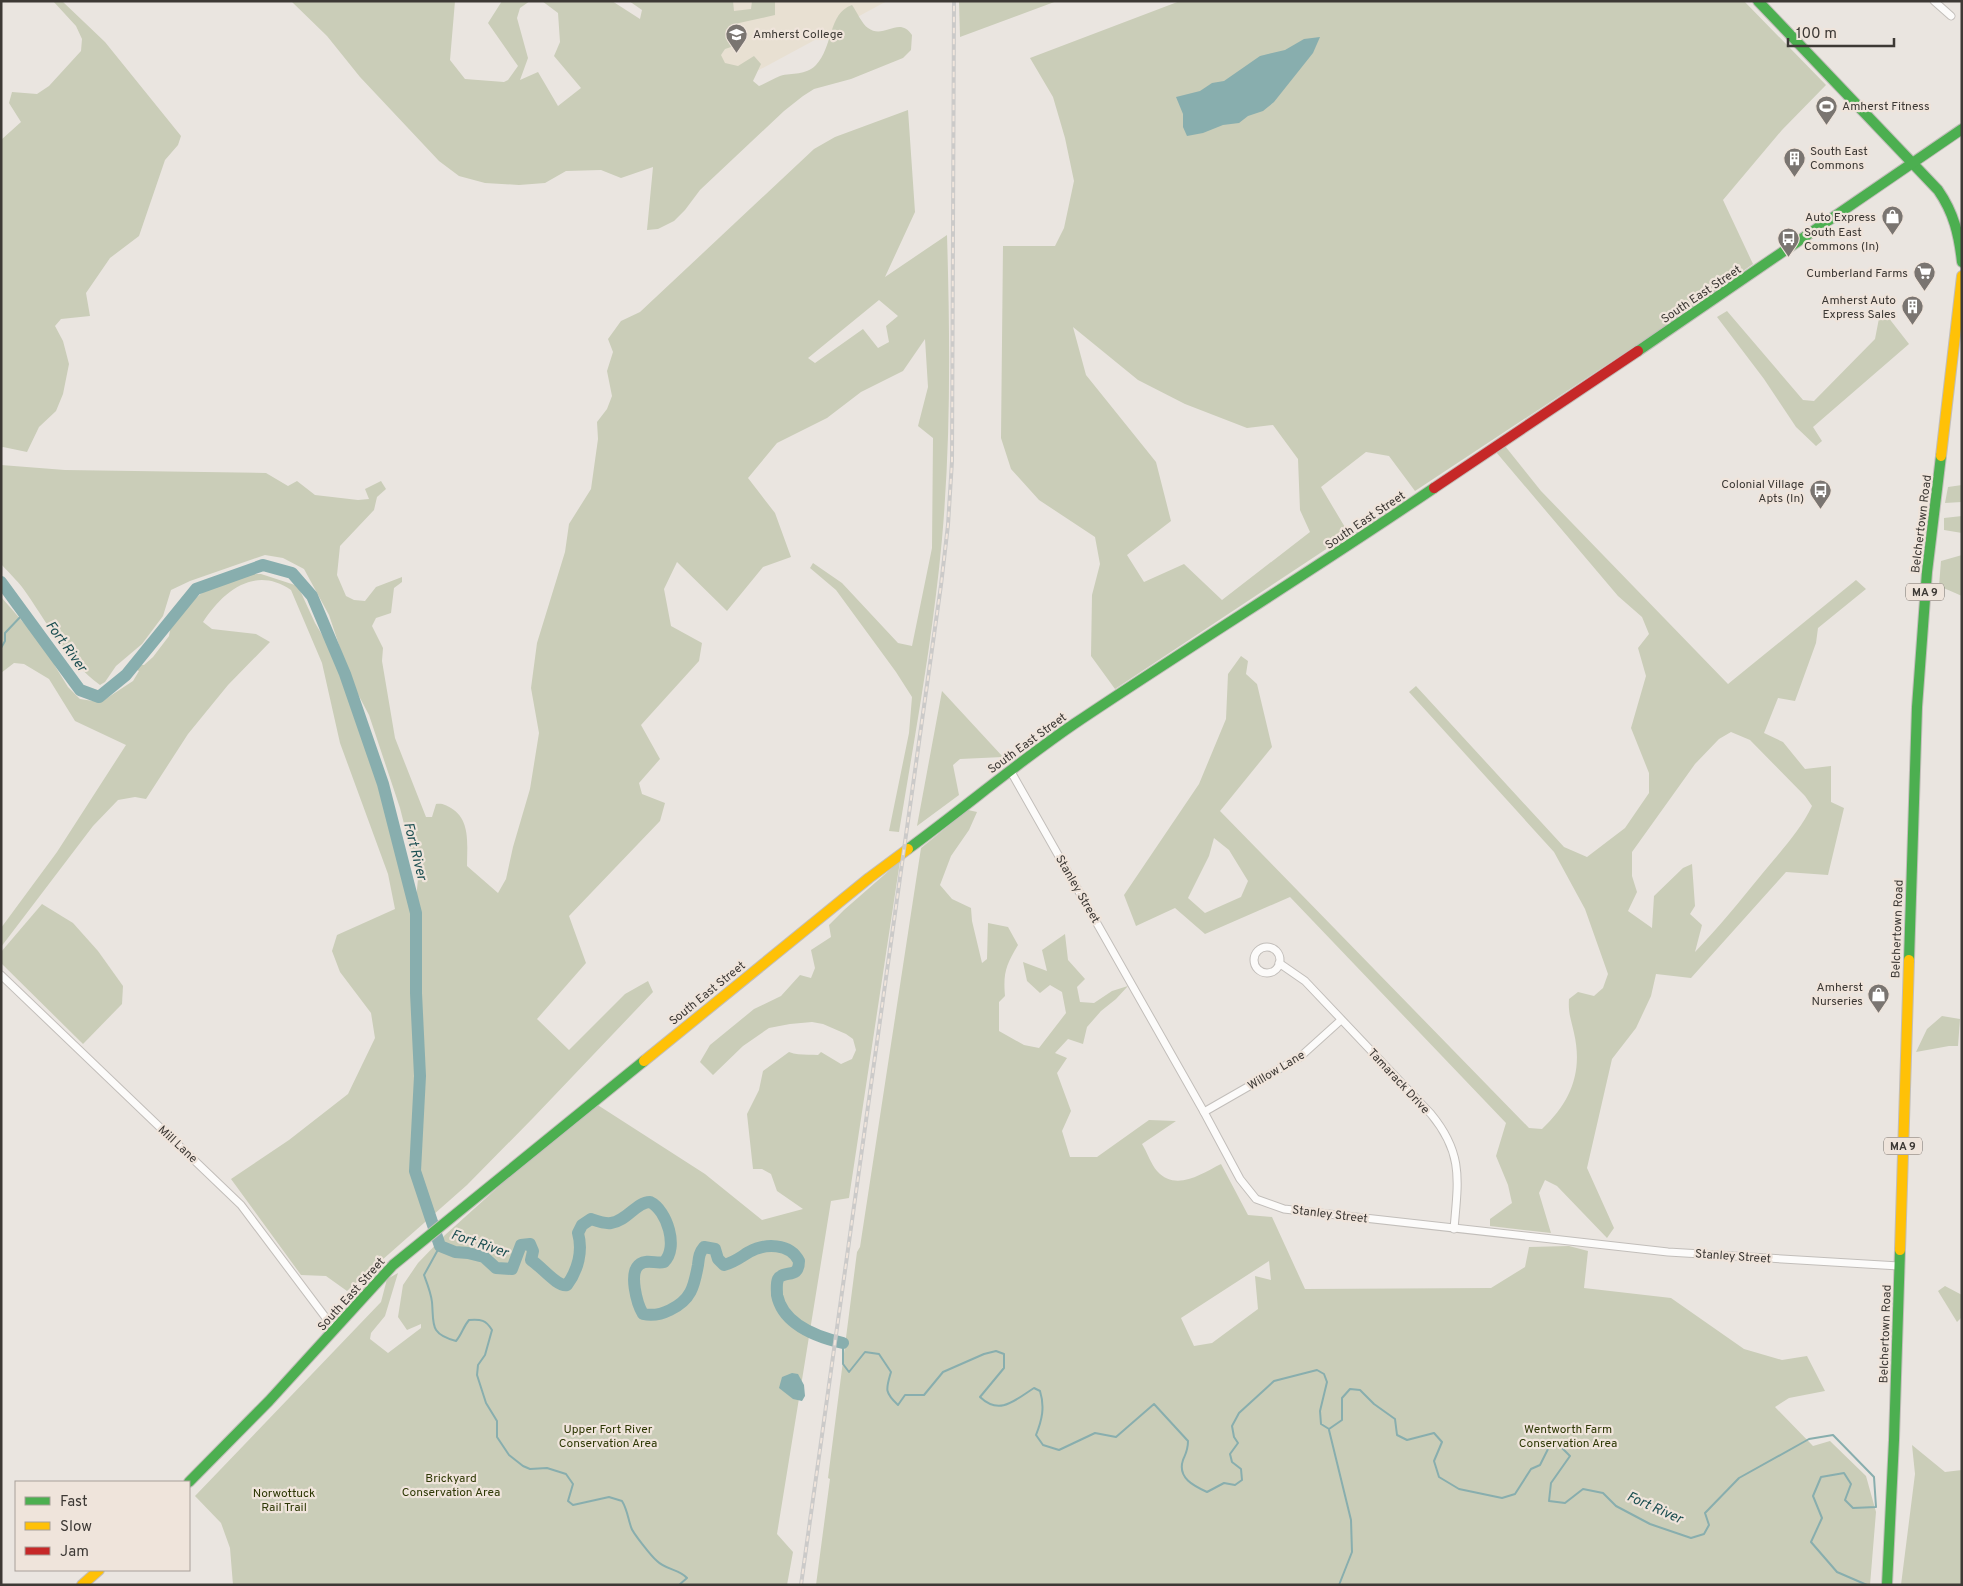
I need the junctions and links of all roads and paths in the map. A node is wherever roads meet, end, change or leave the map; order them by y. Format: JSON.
{"nodes":[{"id":1,"x":1758,"y":1,"type":"edge"},
{"id":2,"x":1934,"y":1,"type":"edge"},
{"id":3,"x":1951,"y":16,"type":"dead end"},
{"id":4,"x":1962,"y":129,"type":"edge"},
{"id":5,"x":1913,"y":163,"type":"junction"},
{"id":6,"x":1962,"y":262,"type":"edge"},
{"id":7,"x":1962,"y":276,"type":"edge"},
{"id":8,"x":1010,"y":770,"type":"junction"},
{"id":9,"x":1279,"y":963,"type":"dead end"},
{"id":10,"x":1,"y":975,"type":"edge"},
{"id":11,"x":1341,"y":1020,"type":"junction"},
{"id":12,"x":1204,"y":1112,"type":"junction"},
{"id":13,"x":1454,"y":1229,"type":"junction"},
{"id":14,"x":1900,"y":1266,"type":"junction"},
{"id":15,"x":335,"y":1330,"type":"junction"},
{"id":16,"x":190,"y":1481,"type":"edge"},
{"id":17,"x":98,"y":1571,"type":"edge"},
{"id":18,"x":82,"y":1585,"type":"edge"},
{"id":19,"x":1887,"y":1585,"type":"edge"}],
"edges":[{"from":1,"to":5,"type":"main road"},
{"from":2,"to":3,"type":"street"},
{"from":4,"to":5,"type":"main road","name":"South East Street"},
{"from":5,"to":6,"type":"main road"},
{"from":5,"to":8,"type":"main road","name":"South East Street"},
{"from":7,"to":14,"type":"main road","name":"Belchertown Road","number":"MA 9"},
{"from":8,"to":12,"type":"street","name":"Stanley Street"},
{"from":8,"to":15,"type":"main road","name":"South East Street"},
{"from":9,"to":11,"type":"street","name":"Tamarack Drive"},
{"from":10,"to":15,"type":"street","name":"Mill Lane"},
{"from":11,"to":12,"type":"street","name":"Willow Lane"},
{"from":11,"to":13,"type":"street","name":"Tamarack Drive"},
{"from":12,"to":13,"type":"street","name":"Stanley Street"},
{"from":13,"to":14,"type":"street","name":"Stanley Street"},
{"from":14,"to":19,"type":"main road","name":"Belchertown Road","number":"MA 9"},
{"from":15,"to":16,"type":"main road","name":"South East Street"},
{"from":17,"to":18,"type":"main road"}]}
